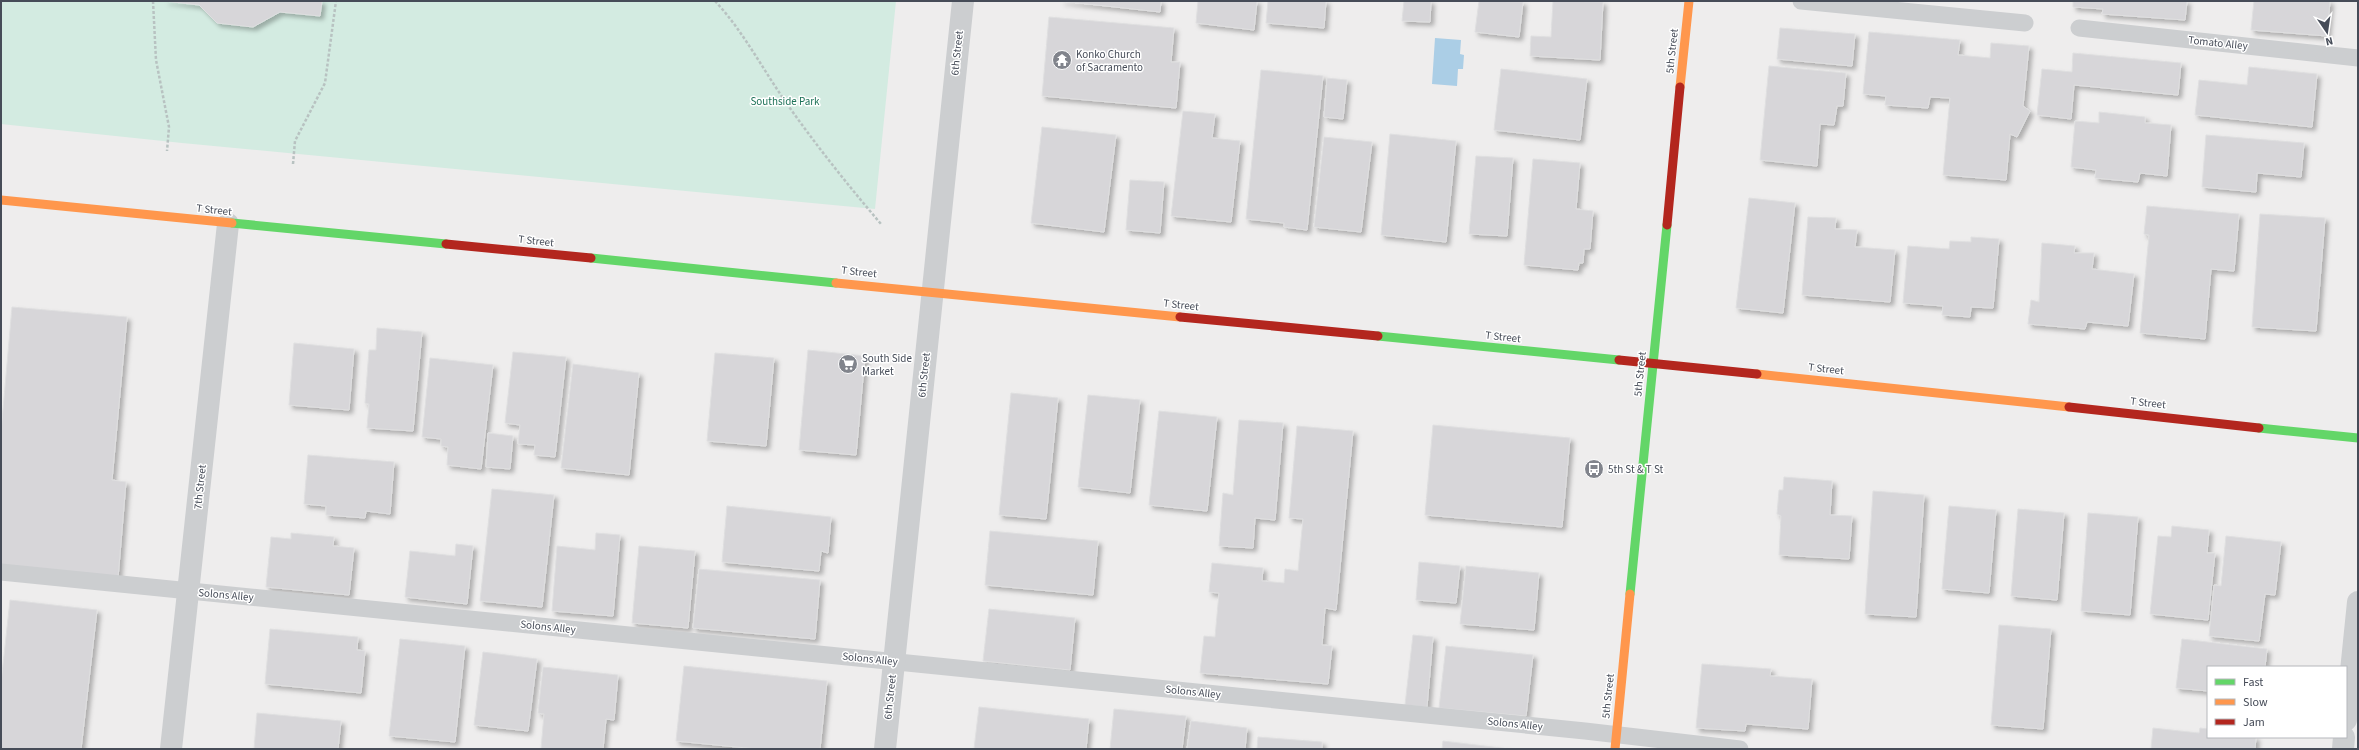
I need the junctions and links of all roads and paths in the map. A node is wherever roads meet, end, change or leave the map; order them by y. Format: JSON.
{"nodes":[{"id":1,"x":153,"y":1,"type":"edge"},
{"id":2,"x":336,"y":1,"type":"edge"},
{"id":3,"x":716,"y":1,"type":"edge"},
{"id":4,"x":963,"y":1,"type":"edge"},
{"id":5,"x":1689,"y":1,"type":"edge"},
{"id":6,"x":1801,"y":1,"type":"edge"},
{"id":7,"x":2025,"y":23,"type":"dead end"},
{"id":8,"x":2079,"y":28,"type":"dead end"},
{"id":9,"x":2358,"y":58,"type":"edge"},
{"id":10,"x":167,"y":151,"type":"dead end"},
{"id":11,"x":293,"y":164,"type":"dead end"},
{"id":12,"x":1,"y":200,"type":"edge"},
{"id":13,"x":228,"y":224,"type":"junction"},
{"id":14,"x":881,"y":224,"type":"dead end"},
{"id":15,"x":932,"y":291,"type":"junction"},
{"id":16,"x":1653,"y":364,"type":"junction"},
{"id":17,"x":2358,"y":438,"type":"edge"},
{"id":18,"x":1,"y":572,"type":"edge"},
{"id":19,"x":189,"y":592,"type":"junction"},
{"id":20,"x":2358,"y":602,"type":"edge"},
{"id":21,"x":894,"y":662,"type":"junction"},
{"id":22,"x":2347,"y":710,"type":"edge"},
{"id":23,"x":2344,"y":738,"type":"edge"},
{"id":24,"x":1616,"y":742,"type":"edge"},
{"id":25,"x":171,"y":749,"type":"edge"},
{"id":26,"x":885,"y":749,"type":"edge"},
{"id":27,"x":1740,"y":749,"type":"edge"},
{"id":28,"x":2343,"y":749,"type":"edge"}],
"edges":[{"from":1,"to":10,"type":"path"},
{"from":2,"to":11,"type":"path"},
{"from":3,"to":14,"type":"path"},
{"from":4,"to":15,"type":"street","name":"6th Street"},
{"from":5,"to":16,"type":"street","name":"5th Street"},
{"from":6,"to":7,"type":"lane"},
{"from":8,"to":9,"type":"lane","name":"Tomato Alley"},
{"from":12,"to":13,"type":"street","name":"T Street"},
{"from":13,"to":15,"type":"street","name":"T Street"},
{"from":13,"to":19,"type":"street","name":"7th Street"},
{"from":15,"to":16,"type":"street","name":"T Street"},
{"from":15,"to":21,"type":"street","name":"6th Street"},
{"from":16,"to":17,"type":"street","name":"T Street"},
{"from":16,"to":24,"type":"street","name":"5th Street"},
{"from":18,"to":19,"type":"lane","name":"Solons Alley"},
{"from":19,"to":21,"type":"lane","name":"Solons Alley"},
{"from":19,"to":25,"type":"street","name":"7th Street"},
{"from":20,"to":22,"type":"street"},
{"from":21,"to":24,"type":"lane","name":"Solons Alley"},
{"from":21,"to":26,"type":"street","name":"6th Street"},
{"from":23,"to":28,"type":"street"},
{"from":24,"to":27,"type":"lane","name":"Solons Alley"}]}
